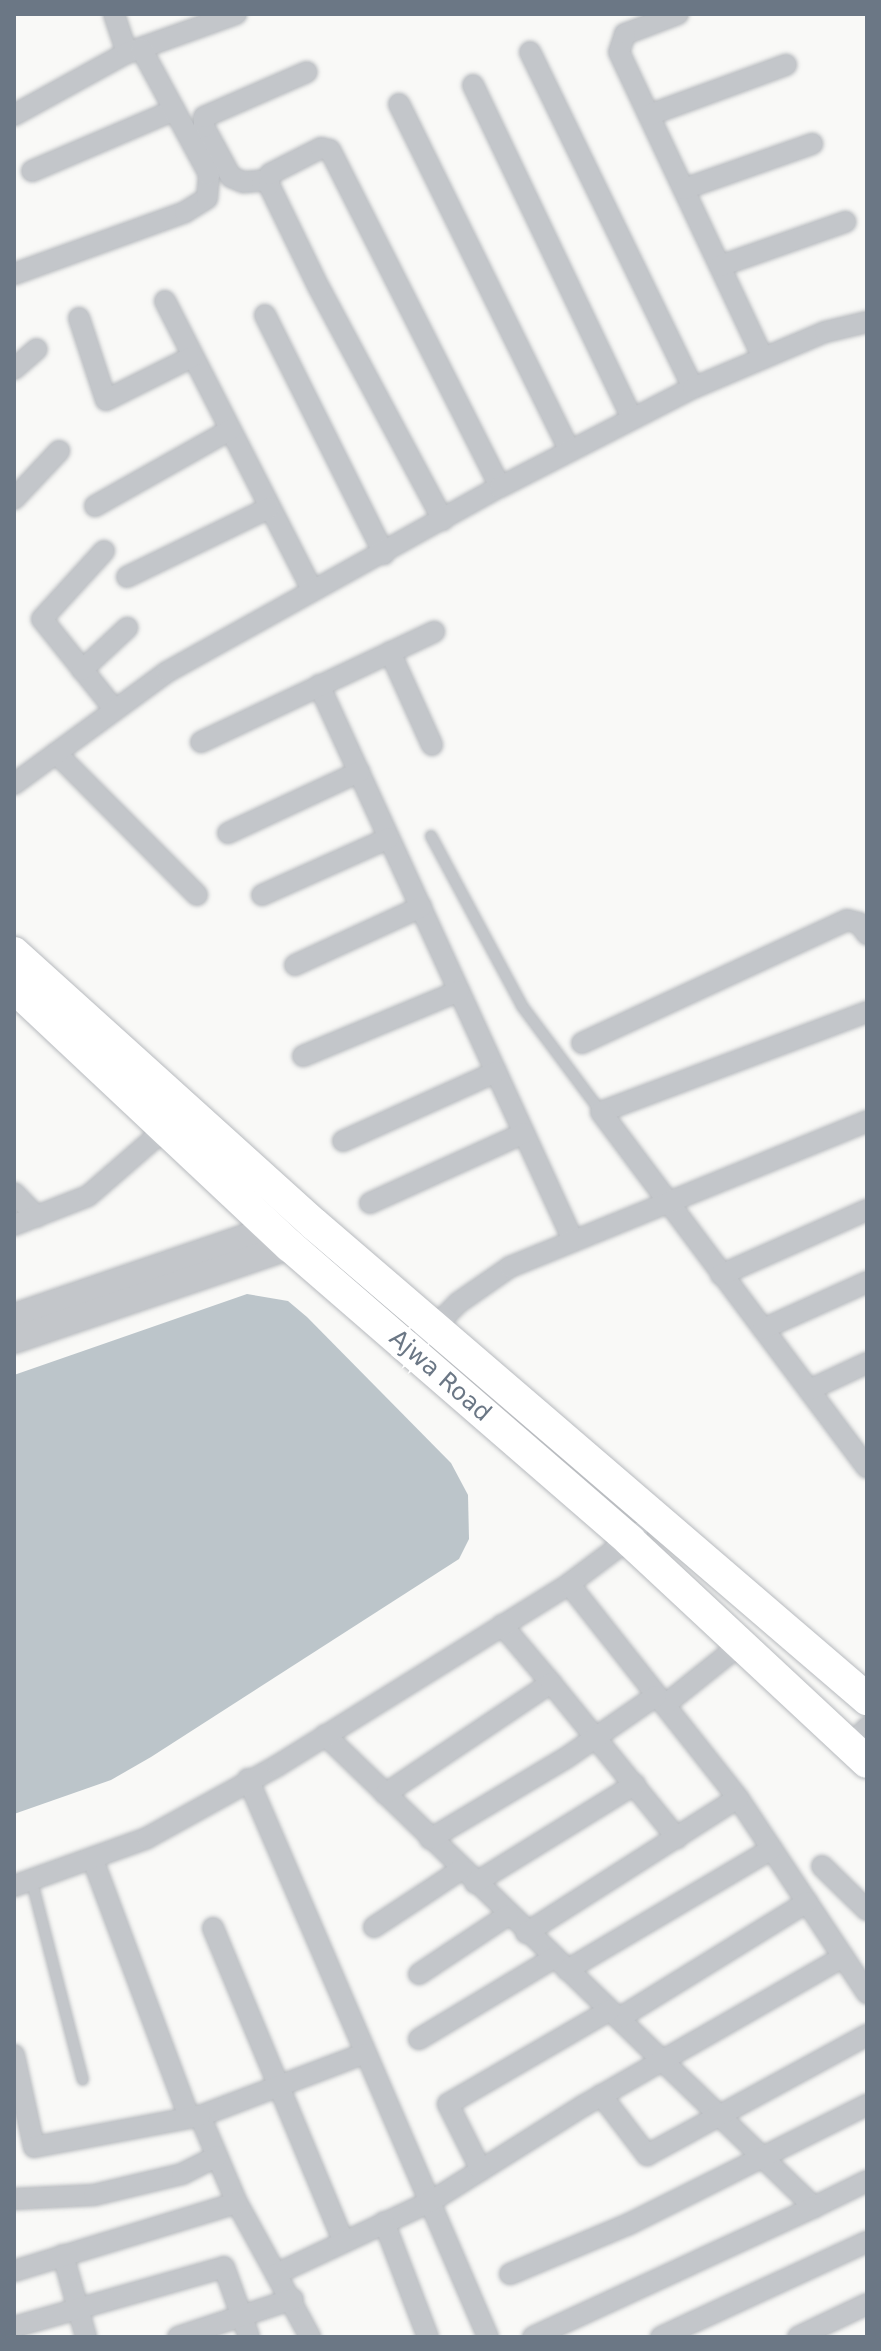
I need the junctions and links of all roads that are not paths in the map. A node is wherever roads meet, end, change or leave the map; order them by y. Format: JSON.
{"nodes":[{"id":1,"x":114,"y":14,"type":"edge"},
{"id":2,"x":236,"y":14,"type":"edge"},
{"id":3,"x":678,"y":14,"type":"edge"},
{"id":4,"x":134,"y":51,"type":"junction"},
{"id":5,"x":530,"y":52,"type":"dead end"},
{"id":6,"x":786,"y":65,"type":"dead end"},
{"id":7,"x":307,"y":72,"type":"dead end"},
{"id":8,"x":473,"y":85,"type":"dead end"},
{"id":9,"x":399,"y":104,"type":"dead end"},
{"id":10,"x":174,"y":110,"type":"junction"},
{"id":11,"x":14,"y":115,"type":"edge"},
{"id":12,"x":649,"y":115,"type":"junction"},
{"id":13,"x":812,"y":144,"type":"dead end"},
{"id":14,"x":32,"y":171,"type":"dead end"},
{"id":15,"x":268,"y":180,"type":"junction"},
{"id":16,"x":684,"y":189,"type":"junction"},
{"id":17,"x":845,"y":222,"type":"dead end"},
{"id":18,"x":720,"y":266,"type":"junction"},
{"id":19,"x":14,"y":274,"type":"edge"},
{"id":20,"x":165,"y":301,"type":"dead end"},
{"id":21,"x":265,"y":315,"type":"dead end"},
{"id":22,"x":79,"y":318,"type":"dead end"},
{"id":23,"x":867,"y":322,"type":"edge"},
{"id":24,"x":37,"y":349,"type":"dead end"},
{"id":25,"x":192,"y":357,"type":"junction"},
{"id":26,"x":763,"y":358,"type":"junction"},
{"id":27,"x":14,"y":369,"type":"edge"},
{"id":28,"x":693,"y":388,"type":"junction"},
{"id":29,"x":632,"y":418,"type":"junction"},
{"id":30,"x":230,"y":430,"type":"junction"},
{"id":31,"x":569,"y":450,"type":"junction"},
{"id":32,"x":59,"y":451,"type":"dead end"},
{"id":33,"x":500,"y":487,"type":"junction"},
{"id":34,"x":14,"y":499,"type":"edge"},
{"id":35,"x":95,"y":506,"type":"dead end"},
{"id":36,"x":269,"y":508,"type":"junction"},
{"id":37,"x":443,"y":520,"type":"junction"},
{"id":38,"x":104,"y":551,"type":"dead end"},
{"id":39,"x":384,"y":554,"type":"junction"},
{"id":40,"x":127,"y":577,"type":"dead end"},
{"id":41,"x":312,"y":590,"type":"junction"},
{"id":42,"x":127,"y":628,"type":"dead end"},
{"id":43,"x":434,"y":632,"type":"dead end"},
{"id":44,"x":390,"y":652,"type":"junction"},
{"id":45,"x":82,"y":670,"type":"junction"},
{"id":46,"x":319,"y":685,"type":"junction"},
{"id":47,"x":114,"y":709,"type":"junction"},
{"id":48,"x":201,"y":742,"type":"dead end"},
{"id":49,"x":432,"y":745,"type":"dead end"},
{"id":50,"x":56,"y":753,"type":"junction"},
{"id":51,"x":359,"y":772,"type":"junction"},
{"id":52,"x":14,"y":784,"type":"edge"},
{"id":53,"x":228,"y":833,"type":"dead end"},
{"id":54,"x":431,"y":836,"type":"dead end"},
{"id":55,"x":389,"y":838,"type":"junction"},
{"id":56,"x":197,"y":895,"type":"dead end"},
{"id":57,"x":262,"y":895,"type":"dead end"},
{"id":58,"x":421,"y":907,"type":"junction"},
{"id":59,"x":867,"y":934,"type":"edge"},
{"id":60,"x":14,"y":953,"type":"edge"},
{"id":61,"x":295,"y":965,"type":"dead end"},
{"id":62,"x":14,"y":987,"type":"edge"},
{"id":63,"x":459,"y":991,"type":"junction"},
{"id":64,"x":867,"y":1012,"type":"edge"},
{"id":65,"x":582,"y":1043,"type":"dead end"},
{"id":66,"x":303,"y":1056,"type":"dead end"},
{"id":67,"x":496,"y":1072,"type":"junction"},
{"id":68,"x":601,"y":1112,"type":"junction"},
{"id":69,"x":176,"y":1119,"type":"junction"},
{"id":70,"x":867,"y":1121,"type":"edge"},
{"id":71,"x":524,"y":1133,"type":"junction"},
{"id":72,"x":343,"y":1141,"type":"dead end"},
{"id":73,"x":14,"y":1193,"type":"edge"},
{"id":74,"x":370,"y":1203,"type":"dead end"},
{"id":75,"x":667,"y":1205,"type":"junction"},
{"id":76,"x":867,"y":1210,"type":"edge"},
{"id":77,"x":304,"y":1215,"type":"junction"},
{"id":78,"x":37,"y":1217,"type":"junction"},
{"id":79,"x":14,"y":1225,"type":"edge"},
{"id":80,"x":281,"y":1237,"type":"junction"},
{"id":81,"x":572,"y":1238,"type":"junction"},
{"id":82,"x":721,"y":1275,"type":"junction"},
{"id":83,"x":867,"y":1282,"type":"edge"},
{"id":84,"x":14,"y":1317,"type":"edge"},
{"id":85,"x":433,"y":1327,"type":"junction"},
{"id":86,"x":763,"y":1329,"type":"junction"},
{"id":87,"x":14,"y":1340,"type":"edge"},
{"id":88,"x":411,"y":1351,"type":"junction"},
{"id":89,"x":867,"y":1363,"type":"edge"},
{"id":90,"x":809,"y":1390,"type":"junction"},
{"id":91,"x":859,"y":1441,"type":"edge"},
{"id":92,"x":867,"y":1467,"type":"edge"},
{"id":93,"x":651,"y":1517,"type":"junction"},
{"id":94,"x":630,"y":1541,"type":"junction"},
{"id":95,"x":569,"y":1584,"type":"junction"},
{"id":96,"x":502,"y":1625,"type":"junction"},
{"id":97,"x":741,"y":1644,"type":"junction"},
{"id":98,"x":551,"y":1683,"type":"junction"},
{"id":99,"x":867,"y":1699,"type":"edge"},
{"id":100,"x":661,"y":1700,"type":"junction"},
{"id":101,"x":325,"y":1735,"type":"junction"},
{"id":102,"x":597,"y":1738,"type":"junction"},
{"id":103,"x":861,"y":1746,"type":"edge"},
{"id":104,"x":248,"y":1779,"type":"junction"},
{"id":105,"x":635,"y":1784,"type":"junction"},
{"id":106,"x":385,"y":1794,"type":"junction"},
{"id":107,"x":738,"y":1798,"type":"junction"},
{"id":108,"x":677,"y":1838,"type":"junction"},
{"id":109,"x":430,"y":1839,"type":"junction"},
{"id":110,"x":772,"y":1849,"type":"junction"},
{"id":111,"x":93,"y":1860,"type":"junction"},
{"id":112,"x":822,"y":1866,"type":"dead end"},
{"id":113,"x":468,"y":1876,"type":"junction"},
{"id":114,"x":23,"y":1884,"type":"edge"},
{"id":115,"x":807,"y":1902,"type":"junction"},
{"id":116,"x":867,"y":1910,"type":"edge"},
{"id":117,"x":508,"y":1915,"type":"junction"},
{"id":118,"x":374,"y":1927,"type":"dead end"},
{"id":119,"x":213,"y":1928,"type":"dead end"},
{"id":120,"x":526,"y":1933,"type":"junction"},
{"id":121,"x":843,"y":1957,"type":"junction"},
{"id":122,"x":560,"y":1964,"type":"junction"},
{"id":123,"x":419,"y":1974,"type":"dead end"},
{"id":124,"x":867,"y":1993,"type":"edge"},
{"id":125,"x":616,"y":2014,"type":"junction"},
{"id":126,"x":867,"y":2035,"type":"edge"},
{"id":127,"x":419,"y":2039,"type":"dead end"},
{"id":128,"x":363,"y":2054,"type":"junction"},
{"id":129,"x":14,"y":2055,"type":"edge"},
{"id":130,"x":665,"y":2063,"type":"junction"},
{"id":131,"x":83,"y":2080,"type":"dead end"},
{"id":132,"x":278,"y":2089,"type":"junction"},
{"id":133,"x":601,"y":2095,"type":"junction"},
{"id":134,"x":867,"y":2105,"type":"edge"},
{"id":135,"x":719,"y":2112,"type":"junction"},
{"id":136,"x":194,"y":2117,"type":"junction"},
{"id":137,"x":217,"y":2156,"type":"junction"},
{"id":138,"x":766,"y":2157,"type":"junction"},
{"id":139,"x":481,"y":2170,"type":"junction"},
{"id":140,"x":867,"y":2181,"type":"edge"},
{"id":141,"x":14,"y":2199,"type":"edge"},
{"id":142,"x":430,"y":2202,"type":"junction"},
{"id":143,"x":237,"y":2203,"type":"junction"},
{"id":144,"x":814,"y":2207,"type":"junction"},
{"id":145,"x":384,"y":2222,"type":"junction"},
{"id":146,"x":343,"y":2241,"type":"junction"},
{"id":147,"x":867,"y":2242,"type":"edge"},
{"id":148,"x":63,"y":2255,"type":"junction"},
{"id":149,"x":14,"y":2271,"type":"edge"},
{"id":150,"x":276,"y":2274,"type":"junction"},
{"id":151,"x":510,"y":2274,"type":"dead end"},
{"id":152,"x":293,"y":2299,"type":"junction"},
{"id":153,"x":867,"y":2304,"type":"edge"},
{"id":154,"x":78,"y":2309,"type":"junction"},
{"id":155,"x":242,"y":2316,"type":"junction"},
{"id":156,"x":14,"y":2327,"type":"edge"},
{"id":157,"x":86,"y":2337,"type":"edge"},
{"id":158,"x":178,"y":2337,"type":"edge"},
{"id":159,"x":249,"y":2337,"type":"edge"},
{"id":160,"x":310,"y":2337,"type":"edge"},
{"id":161,"x":428,"y":2337,"type":"edge"},
{"id":162,"x":488,"y":2337,"type":"edge"},
{"id":163,"x":533,"y":2337,"type":"edge"},
{"id":164,"x":661,"y":2337,"type":"edge"},
{"id":165,"x":798,"y":2337,"type":"edge"}],
"edges":[{"from":1,"to":4,"type":"street"},
{"from":2,"to":4,"type":"street"},
{"from":3,"to":12,"type":"street"},
{"from":4,"to":10,"type":"street"},
{"from":4,"to":11,"type":"street"},
{"from":5,"to":28,"type":"street"},
{"from":6,"to":12,"type":"street"},
{"from":7,"to":15,"type":"street"},
{"from":8,"to":29,"type":"street"},
{"from":9,"to":31,"type":"street"},
{"from":10,"to":14,"type":"street"},
{"from":10,"to":19,"type":"street"},
{"from":12,"to":16,"type":"street"},
{"from":13,"to":16,"type":"street"},
{"from":15,"to":33,"type":"street"},
{"from":15,"to":37,"type":"street"},
{"from":16,"to":18,"type":"street"},
{"from":17,"to":18,"type":"street"},
{"from":18,"to":26,"type":"street"},
{"from":20,"to":25,"type":"street"},
{"from":21,"to":39,"type":"street"},
{"from":22,"to":25,"type":"street"},
{"from":23,"to":26,"type":"street"},
{"from":24,"to":27,"type":"street"},
{"from":25,"to":30,"type":"street"},
{"from":26,"to":28,"type":"street"},
{"from":28,"to":29,"type":"street"},
{"from":29,"to":31,"type":"street"},
{"from":30,"to":35,"type":"street"},
{"from":30,"to":36,"type":"street"},
{"from":31,"to":33,"type":"street"},
{"from":32,"to":34,"type":"street"},
{"from":33,"to":37,"type":"street"},
{"from":36,"to":40,"type":"street"},
{"from":36,"to":41,"type":"street"},
{"from":37,"to":39,"type":"street"},
{"from":38,"to":45,"type":"street"},
{"from":39,"to":41,"type":"street"},
{"from":41,"to":47,"type":"street"},
{"from":42,"to":45,"type":"street"},
{"from":43,"to":44,"type":"street"},
{"from":44,"to":46,"type":"street"},
{"from":44,"to":49,"type":"street"},
{"from":45,"to":47,"type":"street"},
{"from":46,"to":48,"type":"street"},
{"from":46,"to":51,"type":"street"},
{"from":47,"to":50,"type":"street"},
{"from":50,"to":52,"type":"street"},
{"from":50,"to":56,"type":"street"},
{"from":51,"to":53,"type":"street"},
{"from":51,"to":55,"type":"street"},
{"from":54,"to":68,"type":"lane"},
{"from":55,"to":57,"type":"street"},
{"from":55,"to":58,"type":"street"},
{"from":58,"to":61,"type":"street"},
{"from":58,"to":63,"type":"street"},
{"from":59,"to":65,"type":"street"},
{"from":60,"to":69,"type":"main road","name":"Ajwa Road"},
{"from":62,"to":69,"type":"main road","name":"Ajwa Road"},
{"from":63,"to":66,"type":"street"},
{"from":63,"to":67,"type":"street"},
{"from":64,"to":68,"type":"street"},
{"from":67,"to":71,"type":"street"},
{"from":67,"to":72,"type":"street"},
{"from":68,"to":75,"type":"street"},
{"from":69,"to":77,"type":"main road","name":"Ajwa Road"},
{"from":69,"to":78,"type":"street"},
{"from":69,"to":80,"type":"main road","name":"Ajwa Road"},
{"from":70,"to":75,"type":"street"},
{"from":71,"to":74,"type":"street"},
{"from":71,"to":81,"type":"street"},
{"from":73,"to":78,"type":"street"},
{"from":75,"to":81,"type":"street"},
{"from":75,"to":82,"type":"street"},
{"from":76,"to":82,"type":"street"},
{"from":77,"to":80,"type":"street"},
{"from":77,"to":85,"type":"main road","name":"Ajwa Road"},
{"from":78,"to":79,"type":"street"},
{"from":80,"to":84,"type":"street"},
{"from":80,"to":87,"type":"street"},
{"from":80,"to":88,"type":"main road","name":"Ajwa Road"},
{"from":81,"to":85,"type":"street"},
{"from":82,"to":86,"type":"street"},
{"from":83,"to":86,"type":"street"},
{"from":85,"to":88,"type":"street"},
{"from":85,"to":93,"type":"main road","name":"Ajwa Road"},
{"from":86,"to":90,"type":"street"},
{"from":88,"to":94,"type":"main road","name":"Ajwa Road"},
{"from":89,"to":90,"type":"street"},
{"from":90,"to":91,"type":"street"},
{"from":91,"to":92,"type":"street"},
{"from":93,"to":94,"type":"street"},
{"from":93,"to":99,"type":"main road","name":"Ajwa Road"},
{"from":94,"to":95,"type":"street"},
{"from":94,"to":97,"type":"main road","name":"Ajwa Road"},
{"from":95,"to":96,"type":"street"},
{"from":95,"to":100,"type":"street"},
{"from":96,"to":98,"type":"street"},
{"from":96,"to":101,"type":"street"},
{"from":97,"to":100,"type":"street"},
{"from":97,"to":103,"type":"main road","name":"Ajwa Road"},
{"from":98,"to":102,"type":"street"},
{"from":98,"to":106,"type":"street"},
{"from":100,"to":102,"type":"street"},
{"from":100,"to":107,"type":"street"},
{"from":101,"to":104,"type":"street"},
{"from":101,"to":106,"type":"street"},
{"from":102,"to":105,"type":"street"},
{"from":102,"to":109,"type":"street"},
{"from":104,"to":111,"type":"street"},
{"from":104,"to":128,"type":"street"},
{"from":105,"to":108,"type":"street"},
{"from":105,"to":113,"type":"street"},
{"from":106,"to":109,"type":"street"},
{"from":107,"to":108,"type":"street"},
{"from":107,"to":110,"type":"street"},
{"from":108,"to":120,"type":"street"},
{"from":109,"to":113,"type":"street"},
{"from":110,"to":115,"type":"street"},
{"from":110,"to":122,"type":"street"},
{"from":111,"to":114,"type":"street"},
{"from":111,"to":136,"type":"street"},
{"from":112,"to":116,"type":"street"},
{"from":113,"to":117,"type":"street"},
{"from":113,"to":118,"type":"street"},
{"from":114,"to":131,"type":"lane"},
{"from":115,"to":121,"type":"street"},
{"from":115,"to":125,"type":"street"},
{"from":117,"to":120,"type":"street"},
{"from":117,"to":123,"type":"street"},
{"from":119,"to":132,"type":"street"},
{"from":120,"to":122,"type":"street"},
{"from":121,"to":124,"type":"street"},
{"from":121,"to":130,"type":"street"},
{"from":122,"to":125,"type":"street"},
{"from":122,"to":127,"type":"street"},
{"from":125,"to":130,"type":"street"},
{"from":125,"to":139,"type":"street"},
{"from":126,"to":135,"type":"street"},
{"from":128,"to":132,"type":"street"},
{"from":128,"to":142,"type":"street"},
{"from":129,"to":136,"type":"street"},
{"from":130,"to":133,"type":"street"},
{"from":130,"to":135,"type":"street"},
{"from":132,"to":136,"type":"street"},
{"from":132,"to":146,"type":"street"},
{"from":133,"to":135,"type":"street"},
{"from":133,"to":139,"type":"street"},
{"from":134,"to":138,"type":"street"},
{"from":135,"to":138,"type":"street"},
{"from":136,"to":137,"type":"street"},
{"from":137,"to":141,"type":"street"},
{"from":137,"to":143,"type":"street"},
{"from":138,"to":144,"type":"street"},
{"from":138,"to":151,"type":"street"},
{"from":139,"to":142,"type":"street"},
{"from":140,"to":144,"type":"street"},
{"from":142,"to":145,"type":"street"},
{"from":142,"to":162,"type":"street"},
{"from":143,"to":148,"type":"street"},
{"from":143,"to":150,"type":"street"},
{"from":144,"to":163,"type":"street"},
{"from":145,"to":146,"type":"street"},
{"from":145,"to":161,"type":"street"},
{"from":146,"to":150,"type":"street"},
{"from":147,"to":164,"type":"street"},
{"from":148,"to":149,"type":"street"},
{"from":148,"to":154,"type":"street"},
{"from":150,"to":152,"type":"street"},
{"from":152,"to":155,"type":"street"},
{"from":152,"to":160,"type":"street"},
{"from":153,"to":165,"type":"street"},
{"from":154,"to":155,"type":"street"},
{"from":154,"to":156,"type":"street"},
{"from":154,"to":157,"type":"street"},
{"from":155,"to":158,"type":"street"},
{"from":155,"to":159,"type":"street"}]}
